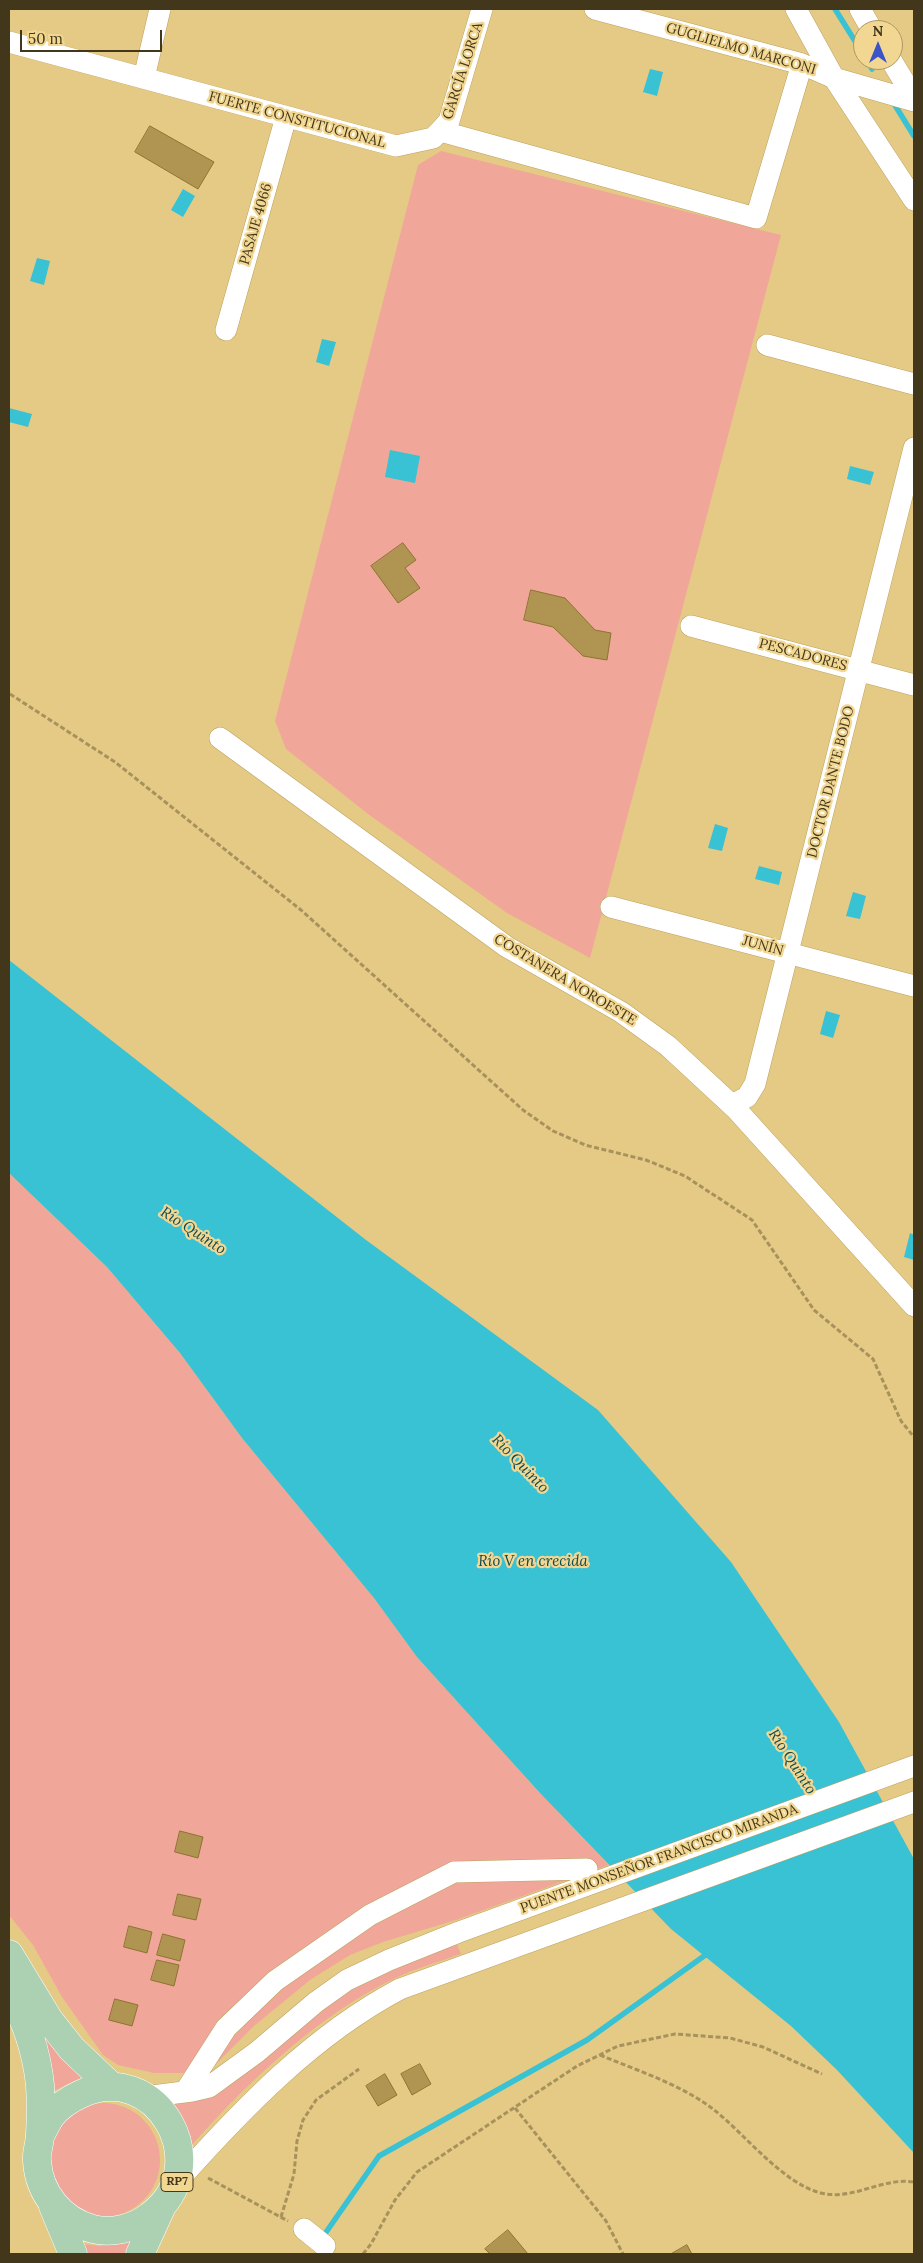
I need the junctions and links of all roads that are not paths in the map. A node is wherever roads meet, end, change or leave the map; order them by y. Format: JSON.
{"nodes":[{"id":1,"x":160,"y":9,"type":"edge"},
{"id":2,"x":482,"y":9,"type":"edge"},
{"id":3,"x":595,"y":9,"type":"edge"},
{"id":4,"x":796,"y":9,"type":"edge"},
{"id":5,"x":860,"y":9,"type":"edge"},
{"id":6,"x":866,"y":20,"type":"edge"},
{"id":7,"x":9,"y":42,"type":"edge"},
{"id":8,"x":802,"y":64,"type":"junction"},
{"id":9,"x":897,"y":70,"type":"edge"},
{"id":10,"x":144,"y":78,"type":"junction"},
{"id":11,"x":834,"y":78,"type":"junction"},
{"id":12,"x":914,"y":100,"type":"edge"},
{"id":13,"x":286,"y":117,"type":"junction"},
{"id":14,"x":440,"y":131,"type":"junction"},
{"id":15,"x":914,"y":200,"type":"edge"},
{"id":16,"x":226,"y":330,"type":"dead end"},
{"id":17,"x":767,"y":345,"type":"dead end"},
{"id":18,"x":914,"y":384,"type":"edge"},
{"id":19,"x":914,"y":448,"type":"edge"},
{"id":20,"x":691,"y":626,"type":"dead end"},
{"id":21,"x":858,"y":670,"type":"junction"},
{"id":22,"x":914,"y":684,"type":"edge"},
{"id":23,"x":220,"y":738,"type":"dead end"},
{"id":24,"x":611,"y":907,"type":"dead end"},
{"id":25,"x":789,"y":953,"type":"junction"},
{"id":26,"x":914,"y":986,"type":"edge"},
{"id":27,"x":732,"y":1105,"type":"junction"},
{"id":28,"x":914,"y":1306,"type":"edge"},
{"id":29,"x":914,"y":1766,"type":"edge"},
{"id":30,"x":914,"y":1802,"type":"edge"},
{"id":31,"x":586,"y":1869,"type":"dead end"},
{"id":32,"x":9,"y":1954,"type":"edge"},
{"id":33,"x":9,"y":1992,"type":"edge"},
{"id":34,"x":112,"y":2087,"type":"junction"},
{"id":35,"x":186,"y":2092,"type":"junction"},
{"id":36,"x":144,"y":2097,"type":"junction"},
{"id":37,"x":40,"y":2136,"type":"junction"},
{"id":38,"x":183,"y":2175,"type":"junction"},
{"id":39,"x":53,"y":2205,"type":"junction"},
{"id":40,"x":161,"y":2208,"type":"junction"},
{"id":41,"x":304,"y":2229,"type":"road end"},
{"id":42,"x":325,"y":2246,"type":"dead end"},
{"id":43,"x":73,"y":2254,"type":"edge"},
{"id":44,"x":140,"y":2254,"type":"edge"}],
"edges":[{"from":1,"to":10,"type":"street"},
{"from":2,"to":14,"type":"street","name":"GARCÍA LORCA"},
{"from":3,"to":8,"type":"street","name":"GUGLIELMO MARCONI"},
{"from":4,"to":11,"type":"street"},
{"from":5,"to":6,"type":"street"},
{"from":7,"to":10,"type":"street","name":"FUERTE CONSTITUCIONAL"},
{"from":8,"to":11,"type":"street","name":"GUGLIELMO MARCONI"},
{"from":8,"to":14,"type":"street"},
{"from":9,"to":12,"type":"street"},
{"from":10,"to":13,"type":"street","name":"FUERTE CONSTITUCIONAL"},
{"from":11,"to":12,"type":"street","name":"GUGLIELMO MARCONI"},
{"from":11,"to":15,"type":"street"},
{"from":13,"to":14,"type":"street","name":"FUERTE CONSTITUCIONAL"},
{"from":13,"to":16,"type":"street","name":"PASAJE 4066"},
{"from":17,"to":18,"type":"street"},
{"from":19,"to":21,"type":"street","name":"DOCTOR DANTE BODO"},
{"from":20,"to":21,"type":"street","name":"PESCADORES"},
{"from":21,"to":22,"type":"street","name":"PESCADORES"},
{"from":21,"to":25,"type":"street","name":"DOCTOR DANTE BODO"},
{"from":23,"to":27,"type":"street","name":"COSTANERA NOROESTE"},
{"from":24,"to":25,"type":"street","name":"JUNÍN"},
{"from":25,"to":26,"type":"street","name":"JUNÍN"},
{"from":25,"to":27,"type":"street","name":"DOCTOR DANTE BODO"},
{"from":27,"to":28,"type":"street","name":"COSTANERA NOROESTE"},
{"from":29,"to":35,"type":"street","name":"PUENTE MONSEÑOR FRANCISCO MIRANDA"},
{"from":30,"to":38,"type":"street"},
{"from":31,"to":35,"type":"street"},
{"from":32,"to":34,"type":"main road","number":"RP7"},
{"from":33,"to":37,"type":"main road","number":"RP7"},
{"from":34,"to":36,"type":"main road","number":"RP7"},
{"from":34,"to":37,"type":"main road","number":"RP7"},
{"from":35,"to":36,"type":"street","name":"PUENTE MONSEÑOR FRANCISCO MIRANDA"},
{"from":36,"to":38,"type":"main road","number":"RP7"},
{"from":37,"to":39,"type":"main road","number":"RP7"},
{"from":38,"to":40,"type":"main road","number":"RP7"},
{"from":39,"to":40,"type":"main road","number":"RP7"},
{"from":39,"to":43,"type":"main road","number":"RP7"},
{"from":40,"to":44,"type":"main road","number":"RP7"},
{"from":41,"to":42,"type":"street"}]}
